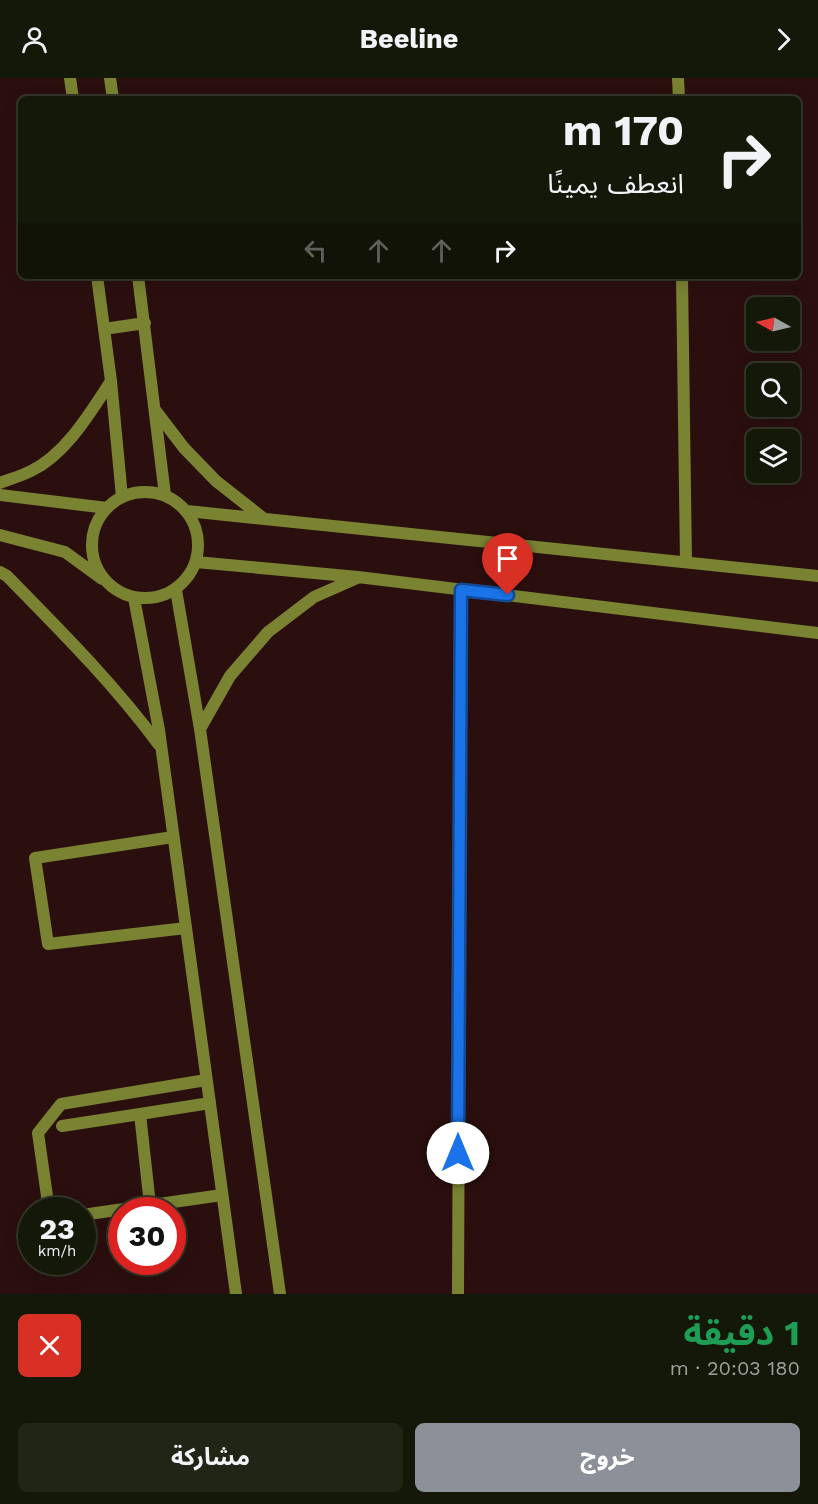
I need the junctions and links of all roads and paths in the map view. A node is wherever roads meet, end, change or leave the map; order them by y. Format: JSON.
{"nodes":[{"id":1,"x":70,"y":78,"type":"edge"},
{"id":2,"x":110,"y":78,"type":"edge"},
{"id":3,"x":678,"y":78,"type":"edge"},
{"id":4,"x":73,"y":96,"type":"edge"},
{"id":5,"x":113,"y":96,"type":"edge"},
{"id":6,"x":679,"y":96,"type":"edge"},
{"id":7,"x":97,"y":279,"type":"edge"},
{"id":8,"x":138,"y":279,"type":"edge"},
{"id":9,"x":682,"y":279,"type":"edge"},
{"id":10,"x":145,"y":323,"type":"junction"},
{"id":11,"x":104,"y":329,"type":"junction"},
{"id":12,"x":111,"y":381,"type":"junction"},
{"id":13,"x":155,"y":410,"type":"junction"},
{"id":14,"x":0,"y":483,"type":"edge"},
{"id":15,"x":0,"y":495,"type":"edge"},
{"id":16,"x":165,"y":495,"type":"junction"},
{"id":17,"x":122,"y":497,"type":"junction"},
{"id":18,"x":107,"y":508,"type":"junction"},
{"id":19,"x":187,"y":511,"type":"junction"},
{"id":20,"x":264,"y":519,"type":"junction"},
{"id":21,"x":0,"y":535,"type":"edge"},
{"id":22,"x":196,"y":562,"type":"junction"},
{"id":23,"x":686,"y":562,"type":"junction"},
{"id":24,"x":0,"y":572,"type":"edge"},
{"id":25,"x":818,"y":576,"type":"edge"},
{"id":26,"x":358,"y":577,"type":"junction"},
{"id":27,"x":107,"y":583,"type":"junction"},
{"id":28,"x":176,"y":590,"type":"junction"},
{"id":29,"x":461,"y":590,"type":"junction"},
{"id":30,"x":134,"y":598,"type":"junction"},
{"id":31,"x":818,"y":633,"type":"edge"},
{"id":32,"x":200,"y":729,"type":"junction"},
{"id":33,"x":161,"y":748,"type":"junction"},
{"id":34,"x":173,"y":837,"type":"junction"},
{"id":35,"x":186,"y":928,"type":"junction"},
{"id":36,"x":206,"y":1080,"type":"junction"},
{"id":37,"x":210,"y":1103,"type":"junction"},
{"id":38,"x":140,"y":1114,"type":"junction"},
{"id":39,"x":62,"y":1126,"type":"dead end"},
{"id":40,"x":222,"y":1194,"type":"junction"},
{"id":41,"x":47,"y":1197,"type":"edge"},
{"id":42,"x":149,"y":1197,"type":"edge"},
{"id":43,"x":186,"y":1200,"type":"edge"},
{"id":44,"x":236,"y":1294,"type":"edge"},
{"id":45,"x":280,"y":1294,"type":"edge"},
{"id":46,"x":458,"y":1294,"type":"edge"}],
"edges":[{"from":1,"to":4,"type":"street"},
{"from":2,"to":5,"type":"street"},
{"from":3,"to":6,"type":"street"},
{"from":7,"to":11,"type":"street"},
{"from":8,"to":10,"type":"street"},
{"from":9,"to":23,"type":"street"},
{"from":10,"to":11,"type":"street"},
{"from":10,"to":13,"type":"street"},
{"from":11,"to":12,"type":"street"},
{"from":12,"to":14,"type":"street"},
{"from":12,"to":17,"type":"street"},
{"from":13,"to":16,"type":"street"},
{"from":13,"to":20,"type":"street"},
{"from":15,"to":18,"type":"street"},
{"from":16,"to":17,"type":"street"},
{"from":16,"to":19,"type":"street"},
{"from":17,"to":18,"type":"street"},
{"from":18,"to":27,"type":"street"},
{"from":19,"to":20,"type":"street"},
{"from":19,"to":22,"type":"street"},
{"from":20,"to":23,"type":"street"},
{"from":21,"to":27,"type":"street"},
{"from":22,"to":26,"type":"street"},
{"from":22,"to":28,"type":"street"},
{"from":23,"to":25,"type":"street"},
{"from":24,"to":33,"type":"street"},
{"from":26,"to":29,"type":"street"},
{"from":26,"to":32,"type":"street"},
{"from":27,"to":30,"type":"street"},
{"from":28,"to":30,"type":"street"},
{"from":28,"to":32,"type":"street"},
{"from":29,"to":31,"type":"street"},
{"from":29,"to":46,"type":"street"},
{"from":30,"to":33,"type":"street"},
{"from":32,"to":45,"type":"street"},
{"from":33,"to":34,"type":"street"},
{"from":34,"to":35,"type":"street"},
{"from":34,"to":35,"type":"street"},
{"from":35,"to":36,"type":"street"},
{"from":36,"to":37,"type":"street"},
{"from":36,"to":41,"type":"street"},
{"from":37,"to":38,"type":"street"},
{"from":37,"to":40,"type":"street"},
{"from":38,"to":39,"type":"street"},
{"from":38,"to":42,"type":"street"},
{"from":40,"to":43,"type":"street"},
{"from":40,"to":44,"type":"street"}]}
